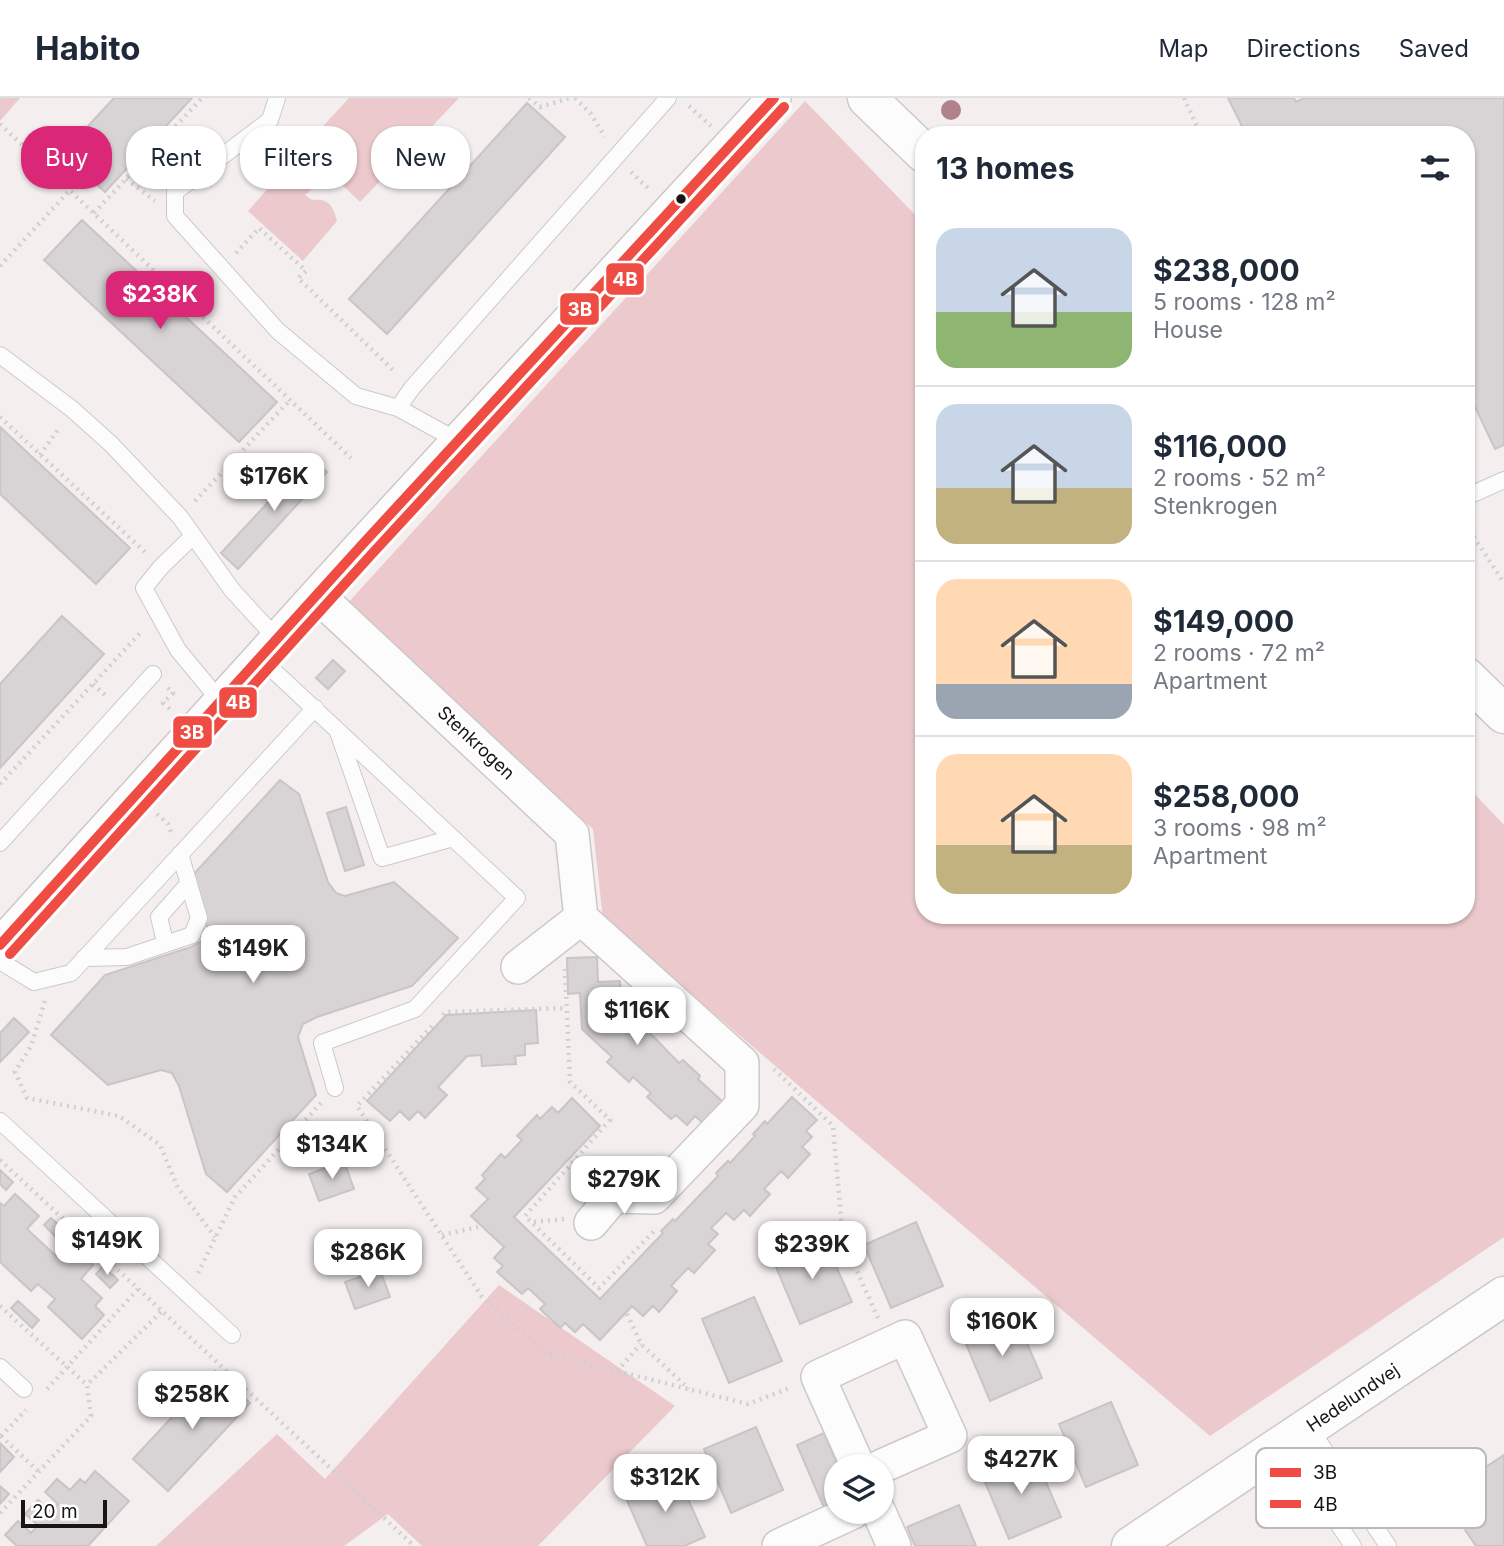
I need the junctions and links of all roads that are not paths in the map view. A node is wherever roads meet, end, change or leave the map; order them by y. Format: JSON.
{"nodes":[{"id":1,"x":277,"y":98,"type":"edge"},
{"id":2,"x":668,"y":98,"type":"edge"},
{"id":3,"x":774,"y":98,"type":"edge"},
{"id":4,"x":867,"y":98,"type":"edge"},
{"id":5,"x":915,"y":144,"type":"edge"},
{"id":6,"x":0,"y":355,"type":"edge"},
{"id":7,"x":398,"y":408,"type":"junction"},
{"id":8,"x":458,"y":441,"type":"junction"},
{"id":9,"x":1504,"y":480,"type":"edge"},
{"id":10,"x":1475,"y":493,"type":"edge"},
{"id":11,"x":193,"y":536,"type":"junction"},
{"id":12,"x":317,"y":595,"type":"junction"},
{"id":13,"x":269,"y":649,"type":"junction"},
{"id":14,"x":153,"y":674,"type":"road end"},
{"id":15,"x":1475,"y":686,"type":"edge"},
{"id":16,"x":221,"y":702,"type":"junction"},
{"id":17,"x":314,"y":708,"type":"junction"},
{"id":18,"x":1504,"y":714,"type":"edge"},
{"id":19,"x":337,"y":730,"type":"junction"},
{"id":20,"x":453,"y":838,"type":"junction"},
{"id":21,"x":0,"y":843,"type":"edge"},
{"id":22,"x":180,"y":855,"type":"junction"},
{"id":23,"x":189,"y":884,"type":"junction"},
{"id":24,"x":572,"y":926,"type":"junction"},
{"id":25,"x":165,"y":942,"type":"junction"},
{"id":26,"x":1,"y":948,"type":"edge"},
{"id":27,"x":85,"y":958,"type":"junction"},
{"id":28,"x":518,"y":967,"type":"dead end"},
{"id":29,"x":335,"y":1088,"type":"road end"},
{"id":30,"x":0,"y":1121,"type":"edge"},
{"id":31,"x":591,"y":1223,"type":"dead end"},
{"id":32,"x":1504,"y":1296,"type":"edge"},
{"id":33,"x":232,"y":1335,"type":"dead end"},
{"id":34,"x":0,"y":1367,"type":"edge"},
{"id":35,"x":24,"y":1389,"type":"dead end"},
{"id":36,"x":1296,"y":1435,"type":"junction"},
{"id":37,"x":1277,"y":1448,"type":"edge"},
{"id":38,"x":1303,"y":1448,"type":"edge"},
{"id":39,"x":1307,"y":1448,"type":"edge"},
{"id":40,"x":853,"y":1454,"type":"edge"},
{"id":41,"x":894,"y":1461,"type":"edge"},
{"id":42,"x":1256,"y":1462,"type":"edge"},
{"id":43,"x":827,"y":1524,"type":"edge"},
{"id":44,"x":884,"y":1524,"type":"edge"},
{"id":45,"x":1343,"y":1528,"type":"edge"},
{"id":46,"x":1373,"y":1528,"type":"edge"},
{"id":47,"x":779,"y":1546,"type":"edge"},
{"id":48,"x":894,"y":1546,"type":"edge"},
{"id":49,"x":1131,"y":1546,"type":"edge"},
{"id":50,"x":1352,"y":1546,"type":"edge"},
{"id":51,"x":1388,"y":1546,"type":"edge"}],
"edges":[{"from":1,"to":7,"type":"lane"},
{"from":2,"to":7,"type":"lane"},
{"from":3,"to":8,"type":"street"},
{"from":4,"to":5,"type":"street"},
{"from":6,"to":11,"type":"lane"},
{"from":7,"to":8,"type":"lane"},
{"from":8,"to":12,"type":"street"},
{"from":9,"to":10,"type":"lane"},
{"from":11,"to":13,"type":"lane"},
{"from":11,"to":16,"type":"lane"},
{"from":12,"to":13,"type":"street"},
{"from":12,"to":24,"type":"street","name":"Stenkrogen"},
{"from":13,"to":16,"type":"street"},
{"from":13,"to":17,"type":"lane"},
{"from":14,"to":21,"type":"lane"},
{"from":15,"to":18,"type":"street"},
{"from":16,"to":26,"type":"street"},
{"from":17,"to":19,"type":"lane"},
{"from":17,"to":22,"type":"lane"},
{"from":19,"to":20,"type":"lane"},
{"from":19,"to":20,"type":"lane"},
{"from":20,"to":29,"type":"lane"},
{"from":22,"to":23,"type":"lane"},
{"from":22,"to":27,"type":"lane"},
{"from":23,"to":25,"type":"lane"},
{"from":23,"to":25,"type":"lane"},
{"from":24,"to":28,"type":"street"},
{"from":24,"to":31,"type":"street"},
{"from":25,"to":27,"type":"lane"},
{"from":26,"to":27,"type":"lane"},
{"from":30,"to":33,"type":"lane"},
{"from":32,"to":36,"type":"street","name":"Hedelundvej"},
{"from":34,"to":35,"type":"lane"},
{"from":36,"to":37,"type":"street","name":"Hedelundvej"},
{"from":36,"to":38,"type":"lane"},
{"from":36,"to":39,"type":"lane"},
{"from":40,"to":41,"type":"street"},
{"from":42,"to":49,"type":"street","name":"Hedelundvej"},
{"from":43,"to":47,"type":"street"},
{"from":44,"to":48,"type":"street"},
{"from":45,"to":50,"type":"lane"},
{"from":46,"to":51,"type":"lane"}]}
